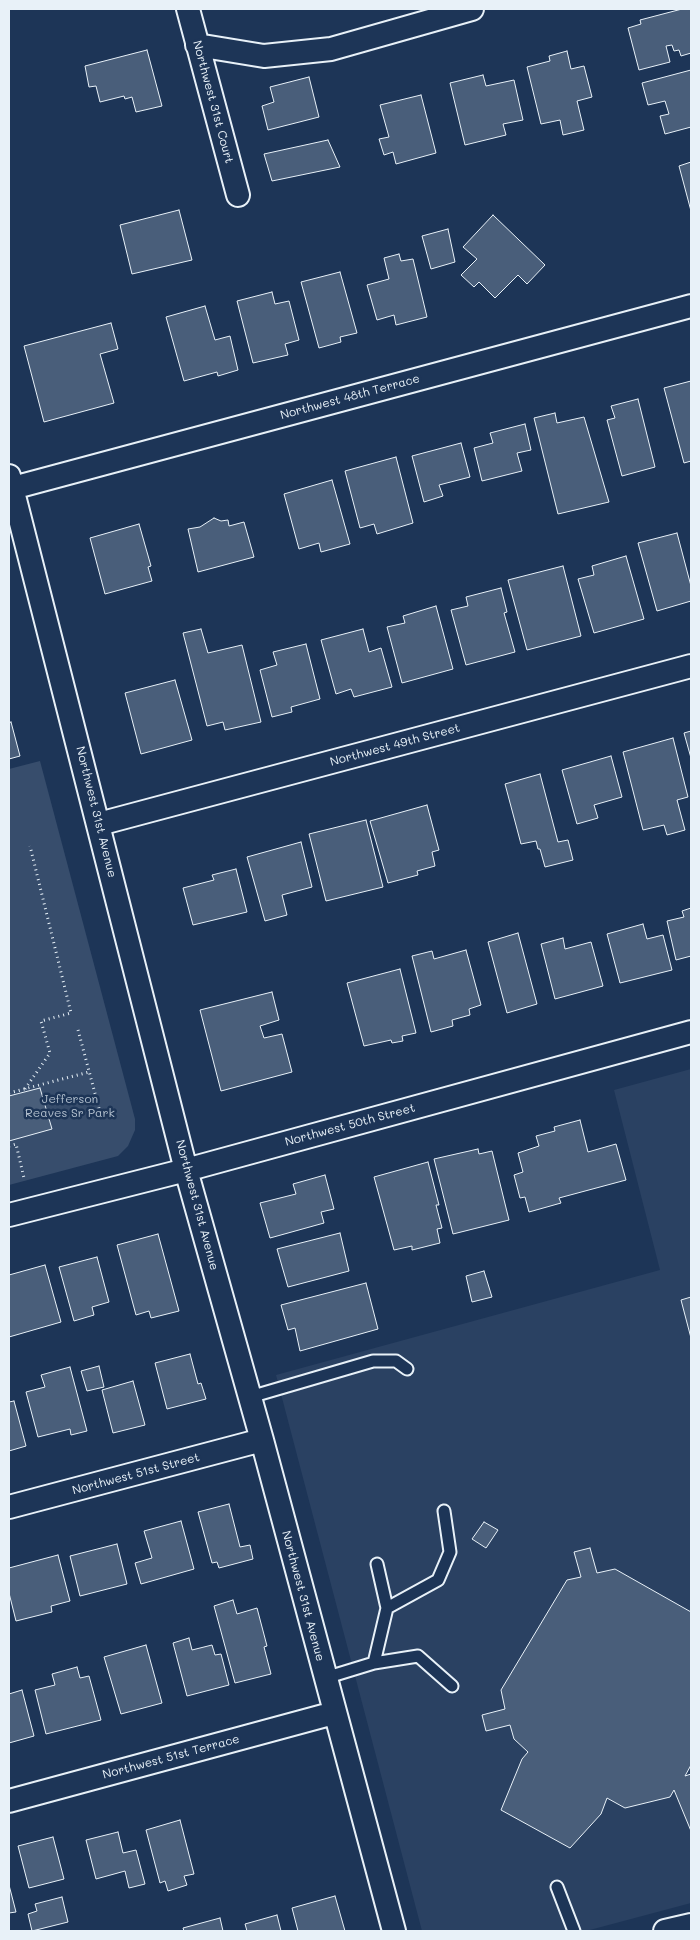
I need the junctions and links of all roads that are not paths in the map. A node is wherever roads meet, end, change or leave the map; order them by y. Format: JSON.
{"nodes":[{"id":1,"x":188,"y":9,"type":"edge"},
{"id":2,"x":472,"y":9,"type":"edge"},
{"id":3,"x":197,"y":45,"type":"junction"},
{"id":4,"x":238,"y":195,"type":"dead end"},
{"id":5,"x":691,"y":306,"type":"edge"},
{"id":6,"x":10,"y":484,"type":"edge"},
{"id":7,"x":691,"y":666,"type":"edge"},
{"id":8,"x":99,"y":824,"type":"junction"},
{"id":9,"x":691,"y":1032,"type":"edge"},
{"id":10,"x":186,"y":1170,"type":"junction"},
{"id":11,"x":9,"y":1215,"type":"edge"},
{"id":12,"x":407,"y":1369,"type":"dead end"},
{"id":13,"x":250,"y":1396,"type":"junction"},
{"id":14,"x":262,"y":1440,"type":"junction"},
{"id":15,"x":9,"y":1507,"type":"edge"},
{"id":16,"x":444,"y":1511,"type":"dead end"},
{"id":17,"x":377,"y":1564,"type":"dead end"},
{"id":18,"x":387,"y":1608,"type":"junction"},
{"id":19,"x":374,"y":1663,"type":"junction"},
{"id":20,"x":325,"y":1678,"type":"junction"},
{"id":21,"x":452,"y":1686,"type":"dead end"},
{"id":22,"x":334,"y":1713,"type":"junction"},
{"id":23,"x":9,"y":1801,"type":"edge"},
{"id":24,"x":557,"y":1888,"type":"dead end"},
{"id":25,"x":691,"y":1925,"type":"edge"},
{"id":26,"x":394,"y":1931,"type":"edge"},
{"id":27,"x":574,"y":1931,"type":"edge"},
{"id":28,"x":665,"y":1931,"type":"edge"}],
"edges":[{"from":1,"to":3,"type":"street","name":"Northwest 31st Court"},
{"from":2,"to":3,"type":"street"},
{"from":3,"to":4,"type":"street","name":"Northwest 31st Court"},
{"from":5,"to":6,"type":"street","name":"Northwest 48th Terrace"},
{"from":6,"to":8,"type":"street","name":"Northwest 31st Avenue"},
{"from":7,"to":8,"type":"street","name":"Northwest 49th Street"},
{"from":8,"to":10,"type":"street","name":"Northwest 31st Avenue"},
{"from":9,"to":10,"type":"street","name":"Northwest 50th Street"},
{"from":10,"to":11,"type":"street","name":"Northwest 50th Street"},
{"from":10,"to":13,"type":"street","name":"Northwest 31st Avenue"},
{"from":12,"to":13,"type":"lane"},
{"from":13,"to":14,"type":"street","name":"Northwest 31st Avenue"},
{"from":14,"to":15,"type":"street","name":"Northwest 51st Street"},
{"from":14,"to":20,"type":"street","name":"Northwest 31st Avenue"},
{"from":16,"to":18,"type":"lane"},
{"from":17,"to":18,"type":"lane"},
{"from":18,"to":19,"type":"lane"},
{"from":19,"to":20,"type":"lane"},
{"from":19,"to":21,"type":"lane"},
{"from":20,"to":22,"type":"street","name":"Northwest 31st Avenue"},
{"from":22,"to":23,"type":"street","name":"Northwest 51st Terrace"},
{"from":22,"to":26,"type":"street","name":"Northwest 31st Avenue"},
{"from":24,"to":27,"type":"lane"},
{"from":25,"to":28,"type":"street"}]}
